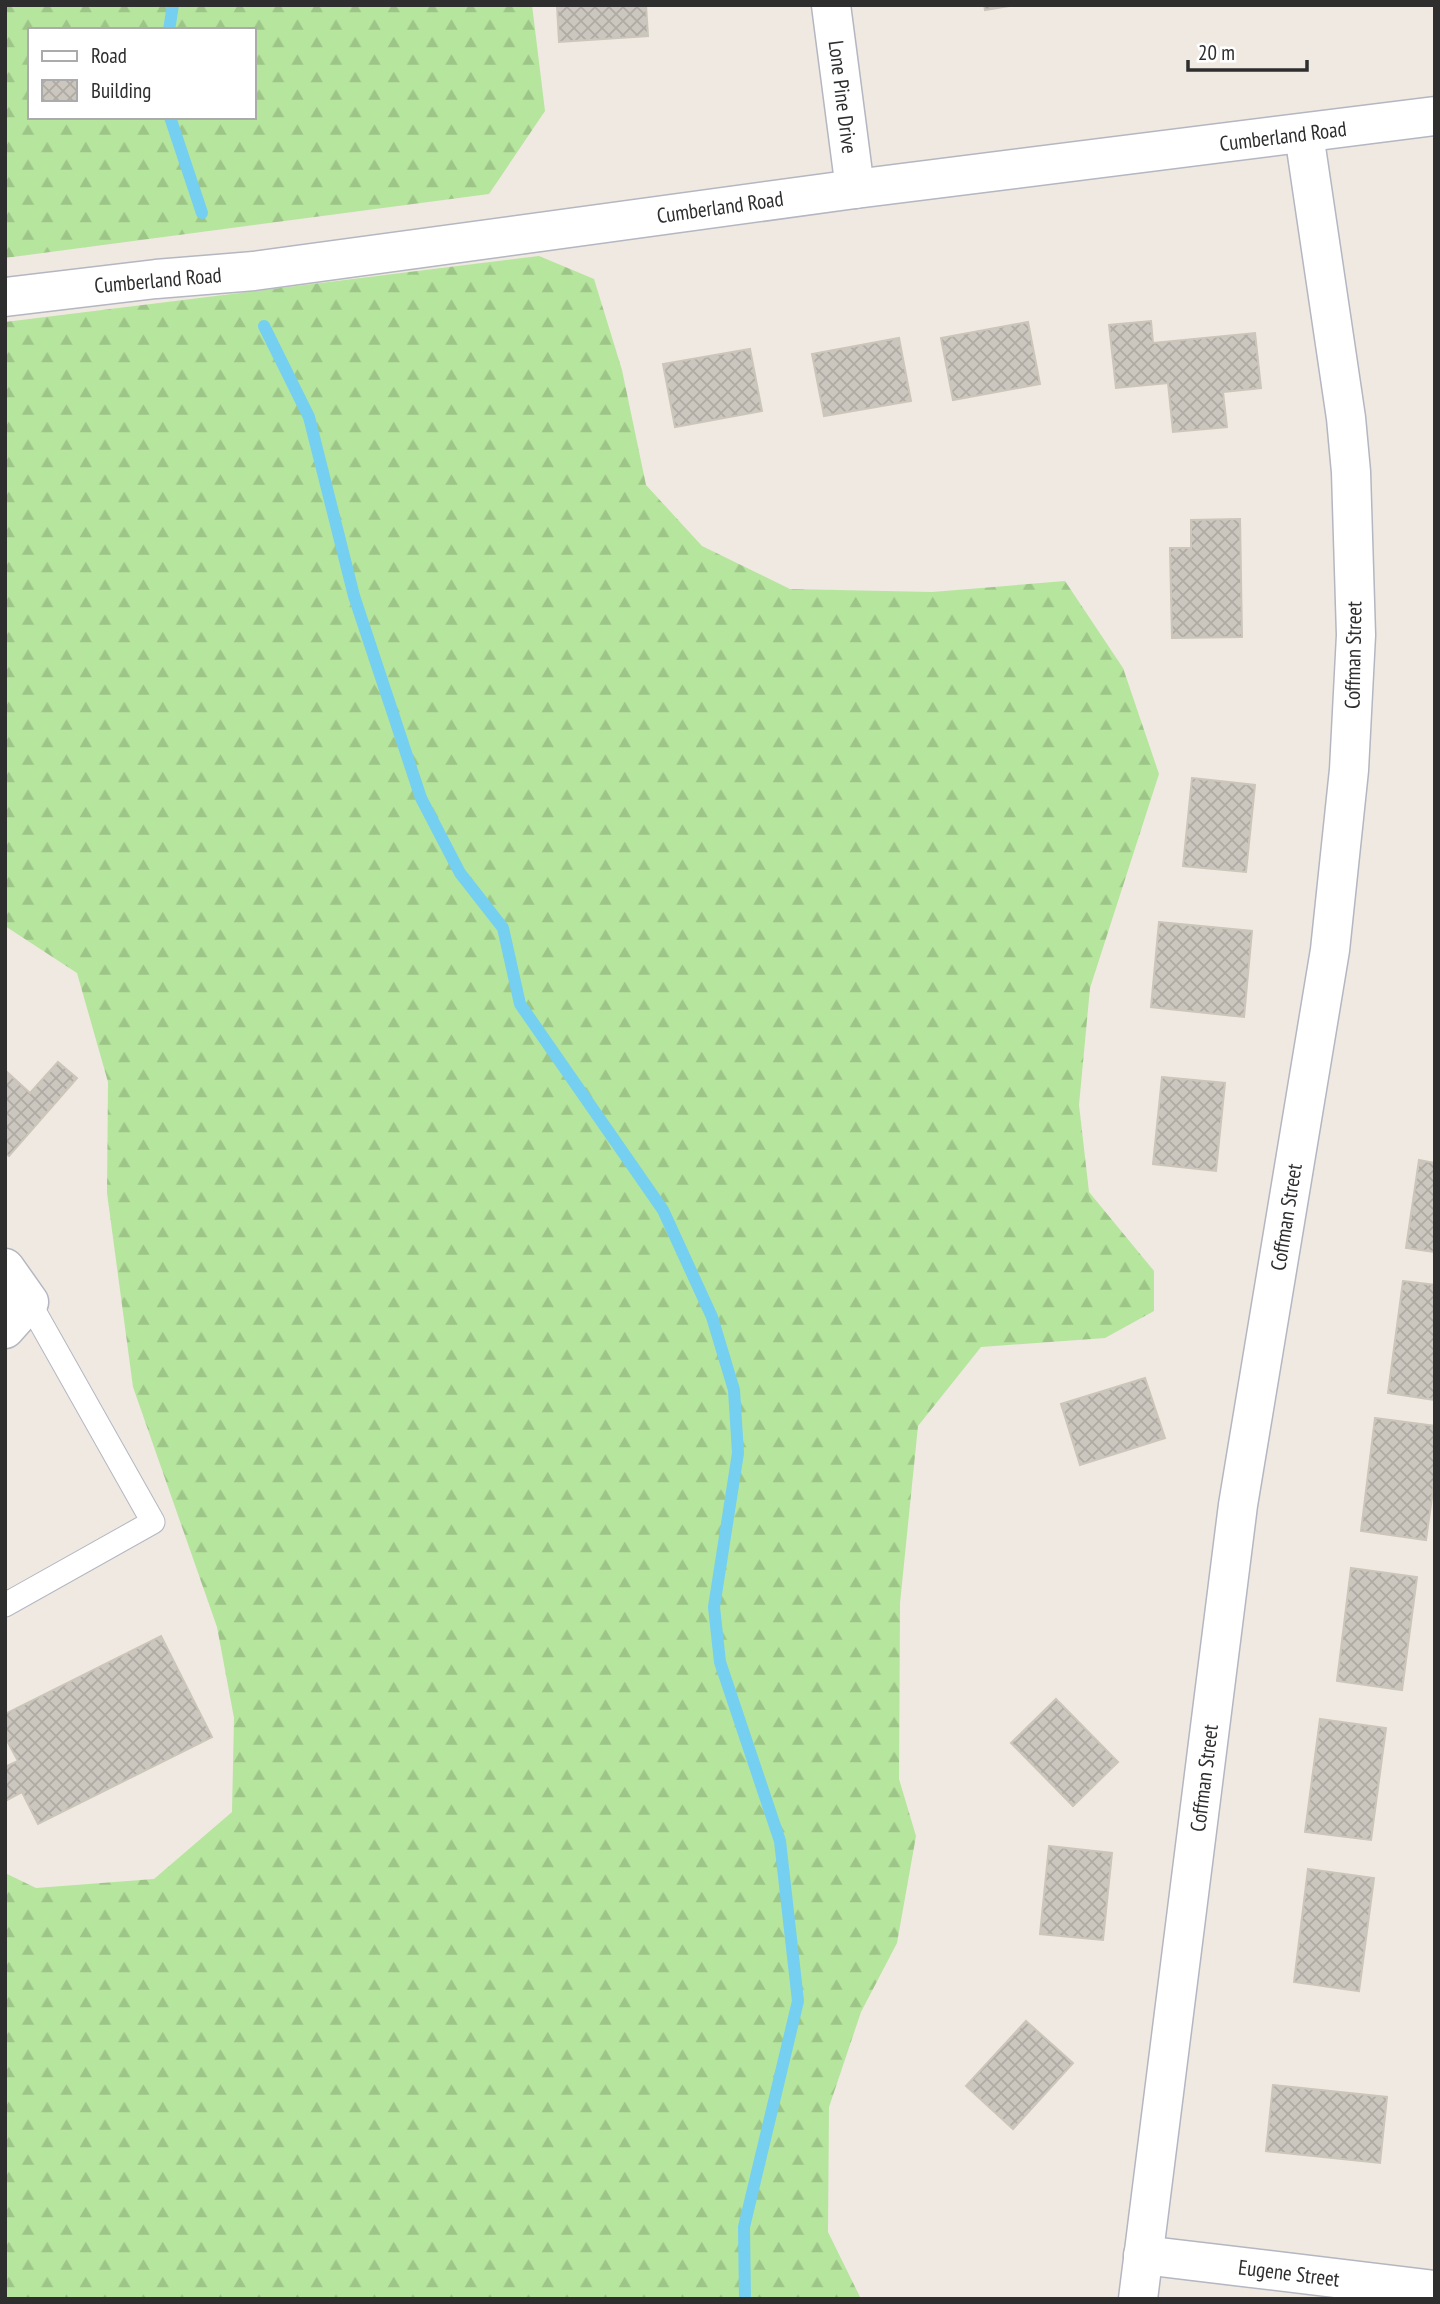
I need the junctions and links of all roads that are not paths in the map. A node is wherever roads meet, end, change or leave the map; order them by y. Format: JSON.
{"nodes":[{"id":1,"x":831,"y":5,"type":"edge"},
{"id":2,"x":1435,"y":116,"type":"edge"},
{"id":3,"x":1304,"y":134,"type":"junction"},
{"id":4,"x":855,"y":189,"type":"junction"},
{"id":5,"x":5,"y":297,"type":"edge"},
{"id":6,"x":5,"y":1268,"type":"edge"},
{"id":7,"x":17,"y":1315,"type":"edge"},
{"id":8,"x":5,"y":1605,"type":"edge"},
{"id":9,"x":1143,"y":2255,"type":"junction"},
{"id":10,"x":1435,"y":2290,"type":"edge"},
{"id":11,"x":1138,"y":2299,"type":"edge"}],
"edges":[{"from":1,"to":4,"type":"street","name":"Lone Pine Drive"},
{"from":2,"to":3,"type":"street","name":"Cumberland Road"},
{"from":3,"to":4,"type":"street","name":"Cumberland Road"},
{"from":3,"to":9,"type":"street","name":"Coffman Street"},
{"from":4,"to":5,"type":"street","name":"Cumberland Road"},
{"from":6,"to":7,"type":"street"},
{"from":7,"to":8,"type":"lane"},
{"from":9,"to":10,"type":"street","name":"Eugene Street"},
{"from":9,"to":11,"type":"street","name":"Coffman Street"}]}
